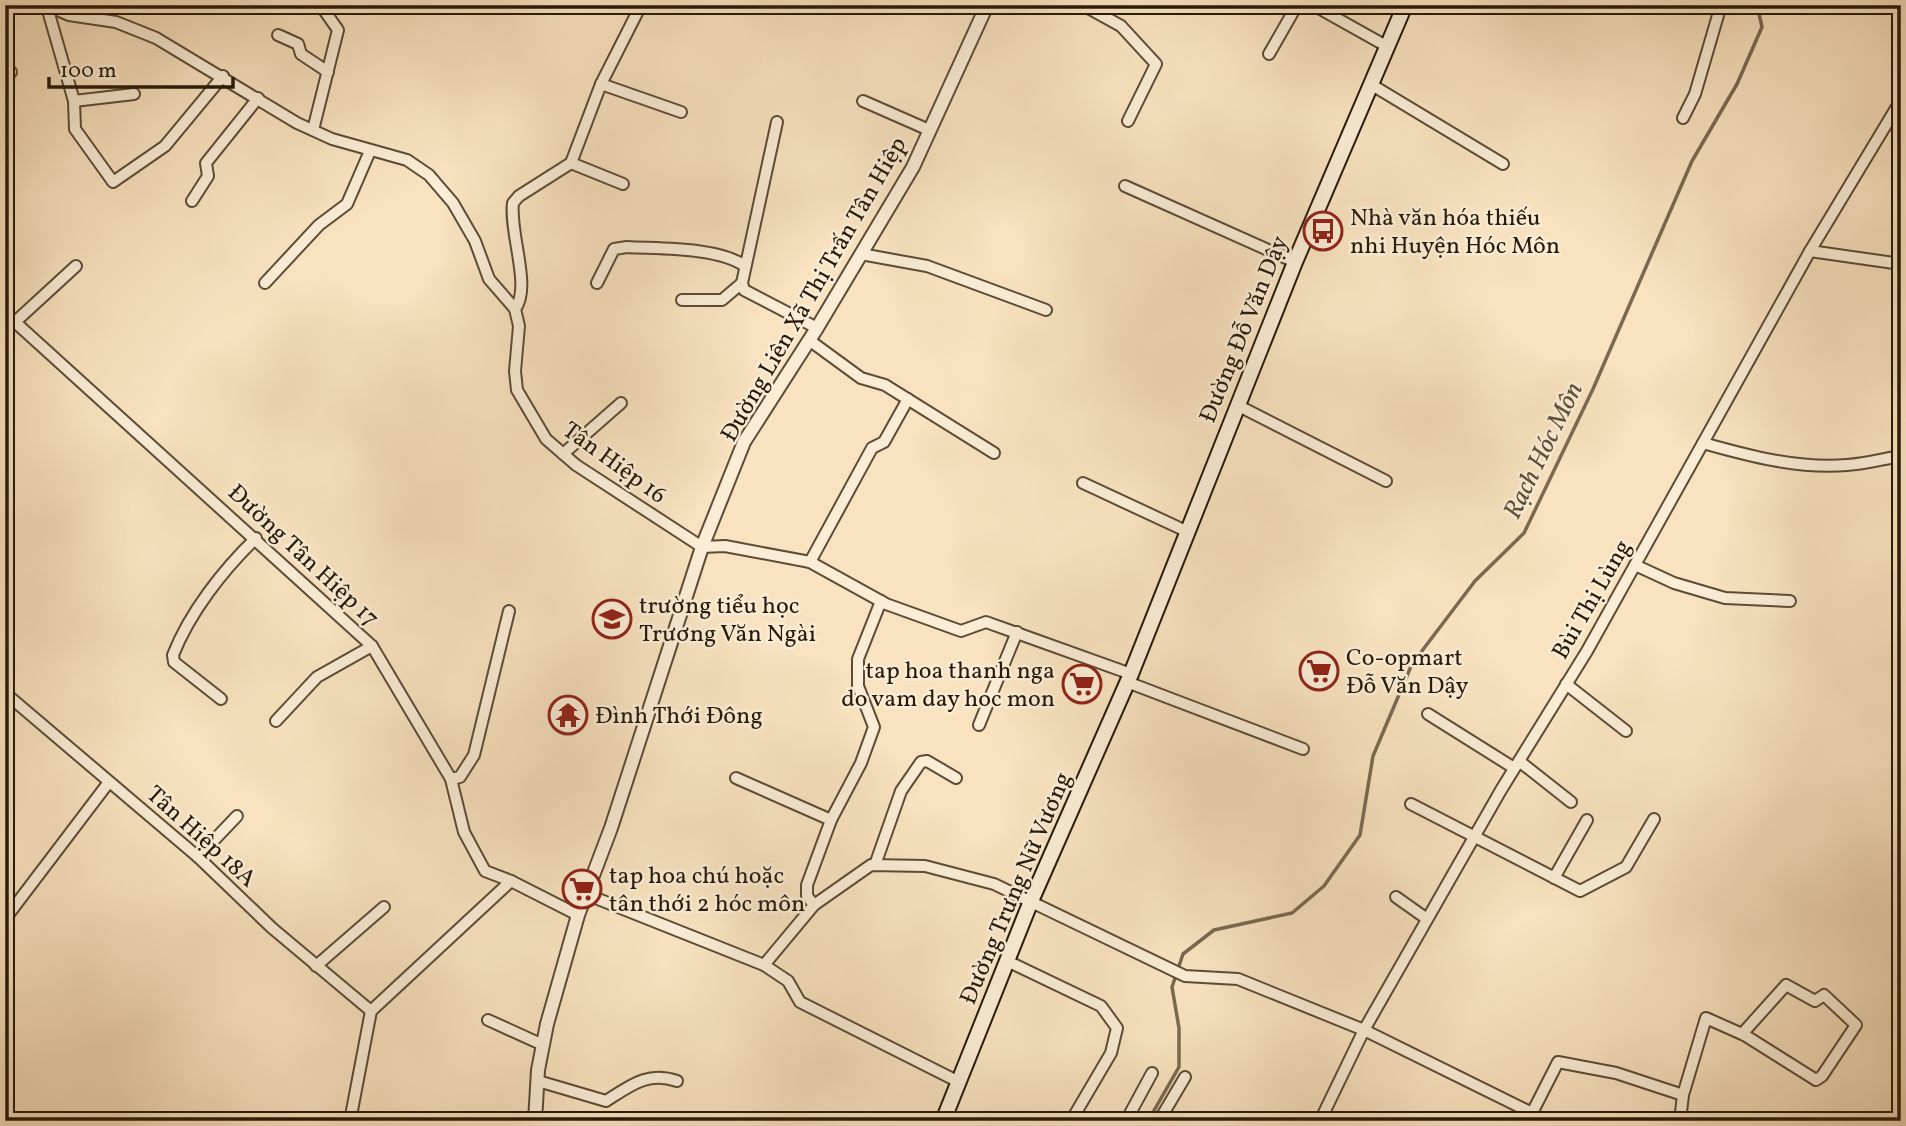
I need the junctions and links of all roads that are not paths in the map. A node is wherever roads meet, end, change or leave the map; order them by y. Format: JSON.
{"nodes":[{"id":1,"x":326,"y":5,"type":"edge"},
{"id":2,"x":641,"y":5,"type":"edge"},
{"id":3,"x":987,"y":5,"type":"edge"},
{"id":4,"x":1083,"y":5,"type":"edge"},
{"id":5,"x":1297,"y":5,"type":"edge"},
{"id":6,"x":1313,"y":5,"type":"edge"},
{"id":7,"x":1405,"y":5,"type":"edge"},
{"id":8,"x":1721,"y":5,"type":"edge"},
{"id":9,"x":46,"y":6,"type":"edge"},
{"id":10,"x":278,"y":35,"type":"dead end"},
{"id":11,"x":1388,"y":47,"type":"junction"},
{"id":12,"x":1269,"y":54,"type":"dead end"},
{"id":13,"x":328,"y":72,"type":"junction"},
{"id":14,"x":223,"y":76,"type":"junction"},
{"id":15,"x":601,"y":84,"type":"junction"},
{"id":16,"x":1372,"y":85,"type":"junction"},
{"id":17,"x":134,"y":94,"type":"dead end"},
{"id":18,"x":257,"y":98,"type":"junction"},
{"id":19,"x":74,"y":100,"type":"junction"},
{"id":20,"x":1901,"y":100,"type":"edge"},
{"id":21,"x":863,"y":101,"type":"dead end"},
{"id":22,"x":681,"y":112,"type":"dead end"},
{"id":23,"x":1683,"y":118,"type":"dead end"},
{"id":24,"x":1128,"y":121,"type":"dead end"},
{"id":25,"x":777,"y":122,"type":"dead end"},
{"id":26,"x":313,"y":130,"type":"junction"},
{"id":27,"x":929,"y":130,"type":"junction"},
{"id":28,"x":370,"y":151,"type":"junction"},
{"id":29,"x":570,"y":163,"type":"junction"},
{"id":30,"x":1503,"y":164,"type":"dead end"},
{"id":31,"x":623,"y":184,"type":"dead end"},
{"id":32,"x":1125,"y":186,"type":"dead end"},
{"id":33,"x":192,"y":201,"type":"dead end"},
{"id":34,"x":1810,"y":251,"type":"junction"},
{"id":35,"x":861,"y":254,"type":"junction"},
{"id":36,"x":1295,"y":261,"type":"junction"},
{"id":37,"x":1901,"y":264,"type":"edge"},
{"id":38,"x":76,"y":266,"type":"dead end"},
{"id":39,"x":745,"y":266,"type":"junction"},
{"id":40,"x":265,"y":283,"type":"dead end"},
{"id":41,"x":597,"y":283,"type":"dead end"},
{"id":42,"x":741,"y":283,"type":"junction"},
{"id":43,"x":682,"y":300,"type":"dead end"},
{"id":44,"x":515,"y":309,"type":"junction"},
{"id":45,"x":1046,"y":310,"type":"dead end"},
{"id":46,"x":5,"y":313,"type":"edge"},
{"id":47,"x":15,"y":322,"type":"junction"},
{"id":48,"x":817,"y":328,"type":"junction"},
{"id":49,"x":809,"y":340,"type":"junction"},
{"id":50,"x":908,"y":399,"type":"junction"},
{"id":51,"x":621,"y":403,"type":"dead end"},
{"id":52,"x":1237,"y":405,"type":"junction"},
{"id":53,"x":1703,"y":443,"type":"junction"},
{"id":54,"x":994,"y":453,"type":"dead end"},
{"id":55,"x":563,"y":454,"type":"junction"},
{"id":56,"x":1901,"y":456,"type":"edge"},
{"id":57,"x":1386,"y":481,"type":"dead end"},
{"id":58,"x":1083,"y":483,"type":"dead end"},
{"id":59,"x":1186,"y":531,"type":"junction"},
{"id":60,"x":256,"y":538,"type":"junction"},
{"id":61,"x":702,"y":547,"type":"junction"},
{"id":62,"x":810,"y":562,"type":"junction"},
{"id":63,"x":1635,"y":565,"type":"junction"},
{"id":64,"x":881,"y":601,"type":"junction"},
{"id":65,"x":1790,"y":601,"type":"dead end"},
{"id":66,"x":509,"y":611,"type":"dead end"},
{"id":67,"x":1017,"y":632,"type":"junction"},
{"id":68,"x":372,"y":646,"type":"junction"},
{"id":69,"x":1129,"y":678,"type":"junction"},
{"id":70,"x":1566,"y":684,"type":"junction"},
{"id":71,"x":5,"y":693,"type":"edge"},
{"id":72,"x":221,"y":699,"type":"dead end"},
{"id":73,"x":1428,"y":714,"type":"dead end"},
{"id":74,"x":276,"y":721,"type":"dead end"},
{"id":75,"x":978,"y":725,"type":"dead end"},
{"id":76,"x":1626,"y":731,"type":"dead end"},
{"id":77,"x":1303,"y":749,"type":"dead end"},
{"id":78,"x":1517,"y":765,"type":"junction"},
{"id":79,"x":736,"y":778,"type":"dead end"},
{"id":80,"x":956,"y":778,"type":"dead end"},
{"id":81,"x":451,"y":779,"type":"junction"},
{"id":82,"x":109,"y":782,"type":"junction"},
{"id":83,"x":1571,"y":802,"type":"dead end"},
{"id":84,"x":1411,"y":804,"type":"dead end"},
{"id":85,"x":237,"y":816,"type":"dead end"},
{"id":86,"x":1654,"y":819,"type":"dead end"},
{"id":87,"x":831,"y":820,"type":"junction"},
{"id":88,"x":1587,"y":820,"type":"dead end"},
{"id":89,"x":1475,"y":835,"type":"junction"},
{"id":90,"x":198,"y":857,"type":"junction"},
{"id":91,"x":875,"y":864,"type":"junction"},
{"id":92,"x":1554,"y":878,"type":"junction"},
{"id":93,"x":511,"y":881,"type":"junction"},
{"id":94,"x":588,"y":894,"type":"junction"},
{"id":95,"x":1396,"y":897,"type":"dead end"},
{"id":96,"x":1031,"y":901,"type":"junction"},
{"id":97,"x":814,"y":905,"type":"junction"},
{"id":98,"x":384,"y":907,"type":"dead end"},
{"id":99,"x":578,"y":915,"type":"junction"},
{"id":100,"x":5,"y":919,"type":"edge"},
{"id":101,"x":1427,"y":919,"type":"junction"},
{"id":102,"x":1007,"y":961,"type":"junction"},
{"id":103,"x":764,"y":965,"type":"junction"},
{"id":104,"x":316,"y":966,"type":"junction"},
{"id":105,"x":5,"y":973,"type":"edge"},
{"id":106,"x":5,"y":982,"type":"edge"},
{"id":107,"x":371,"y":1011,"type":"junction"},
{"id":108,"x":488,"y":1020,"type":"dead end"},
{"id":109,"x":1364,"y":1030,"type":"junction"},
{"id":110,"x":1742,"y":1034,"type":"junction"},
{"id":111,"x":543,"y":1045,"type":"junction"},
{"id":112,"x":1152,"y":1073,"type":"dead end"},
{"id":113,"x":1185,"y":1077,"type":"dead end"},
{"id":114,"x":538,"y":1081,"type":"junction"},
{"id":115,"x":677,"y":1081,"type":"dead end"},
{"id":116,"x":959,"y":1082,"type":"junction"},
{"id":117,"x":1683,"y":1096,"type":"junction"},
{"id":118,"x":350,"y":1121,"type":"edge"},
{"id":119,"x":535,"y":1121,"type":"edge"},
{"id":120,"x":943,"y":1121,"type":"edge"},
{"id":121,"x":1071,"y":1121,"type":"edge"},
{"id":122,"x":1126,"y":1121,"type":"edge"},
{"id":123,"x":1159,"y":1121,"type":"edge"},
{"id":124,"x":1320,"y":1121,"type":"edge"},
{"id":125,"x":1680,"y":1121,"type":"edge"}],
"edges":[{"from":1,"to":13,"type":"street"},
{"from":2,"to":15,"type":"street"},
{"from":3,"to":27,"type":"street","name":"Đường Liên Xã Thị Trấn Tân Hiệp"},
{"from":4,"to":24,"type":"street"},
{"from":5,"to":12,"type":"street"},
{"from":6,"to":11,"type":"street"},
{"from":7,"to":11,"type":"main road","name":"Đường Đỗ Văn Dậy"},
{"from":8,"to":23,"type":"street"},
{"from":9,"to":14,"type":"street"},
{"from":9,"to":19,"type":"street"},
{"from":10,"to":13,"type":"street"},
{"from":11,"to":16,"type":"main road","name":"Đường Đỗ Văn Dậy"},
{"from":13,"to":26,"type":"street"},
{"from":14,"to":18,"type":"street"},
{"from":14,"to":19,"type":"street"},
{"from":15,"to":22,"type":"street"},
{"from":15,"to":29,"type":"street"},
{"from":16,"to":30,"type":"street"},
{"from":16,"to":36,"type":"main road","name":"Đường Đỗ Văn Dậy"},
{"from":17,"to":19,"type":"street"},
{"from":18,"to":26,"type":"street"},
{"from":18,"to":33,"type":"street"},
{"from":20,"to":34,"type":"street","name":"Bùi Thị Lùng"},
{"from":21,"to":27,"type":"street"},
{"from":25,"to":39,"type":"street"},
{"from":26,"to":28,"type":"street"},
{"from":27,"to":35,"type":"street","name":"Đường Liên Xã Thị Trấn Tân Hiệp"},
{"from":28,"to":40,"type":"street"},
{"from":28,"to":44,"type":"street"},
{"from":29,"to":31,"type":"street"},
{"from":29,"to":44,"type":"street","name":"Tân Hiệp 16"},
{"from":32,"to":36,"type":"street"},
{"from":34,"to":37,"type":"street"},
{"from":34,"to":53,"type":"street","name":"Bùi Thị Lùng"},
{"from":35,"to":45,"type":"street"},
{"from":35,"to":48,"type":"street","name":"Đường Liên Xã Thị Trấn Tân Hiệp"},
{"from":36,"to":52,"type":"main road","name":"Đường Đỗ Văn Dậy"},
{"from":38,"to":47,"type":"street"},
{"from":39,"to":41,"type":"street"},
{"from":39,"to":42,"type":"street"},
{"from":42,"to":43,"type":"street"},
{"from":42,"to":48,"type":"street"},
{"from":44,"to":55,"type":"street","name":"Tân Hiệp 16"},
{"from":46,"to":47,"type":"street","name":"Đường Tân Hiệp 17"},
{"from":47,"to":60,"type":"street","name":"Đường Tân Hiệp 17"},
{"from":48,"to":49,"type":"street","name":"Đường Liên Xã Thị Trấn Tân Hiệp"},
{"from":49,"to":50,"type":"street"},
{"from":49,"to":61,"type":"street","name":"Đường Liên Xã Thị Trấn Tân Hiệp"},
{"from":50,"to":54,"type":"street"},
{"from":50,"to":62,"type":"street"},
{"from":51,"to":55,"type":"street"},
{"from":52,"to":57,"type":"street"},
{"from":52,"to":59,"type":"main road","name":"Đường Đỗ Văn Dậy"},
{"from":53,"to":56,"type":"street"},
{"from":53,"to":63,"type":"street","name":"Bùi Thị Lùng"},
{"from":55,"to":61,"type":"street","name":"Tân Hiệp 16"},
{"from":58,"to":59,"type":"street"},
{"from":59,"to":69,"type":"main road","name":"Đường Đỗ Văn Dậy"},
{"from":60,"to":68,"type":"street","name":"Đường Tân Hiệp 17"},
{"from":60,"to":72,"type":"street"},
{"from":61,"to":62,"type":"street"},
{"from":61,"to":94,"type":"street","name":"Đường Liên Xã Thị Trấn Tân Hiệp"},
{"from":62,"to":64,"type":"street"},
{"from":63,"to":65,"type":"street"},
{"from":63,"to":70,"type":"street","name":"Bùi Thị Lùng"},
{"from":64,"to":67,"type":"street"},
{"from":64,"to":87,"type":"street"},
{"from":66,"to":81,"type":"street"},
{"from":67,"to":69,"type":"street"},
{"from":67,"to":75,"type":"street"},
{"from":68,"to":74,"type":"street"},
{"from":68,"to":81,"type":"street","name":"Đường Tân Hiệp 17"},
{"from":69,"to":77,"type":"street"},
{"from":69,"to":96,"type":"main road","name":"Đường Trưng Nữ Vương"},
{"from":70,"to":76,"type":"street"},
{"from":70,"to":78,"type":"street","name":"Bùi Thị Lùng"},
{"from":71,"to":82,"type":"street","name":"Tân Hiệp 18A"},
{"from":73,"to":78,"type":"street"},
{"from":78,"to":83,"type":"street"},
{"from":78,"to":89,"type":"street","name":"Bùi Thị Lùng"},
{"from":79,"to":87,"type":"street"},
{"from":80,"to":91,"type":"street"},
{"from":81,"to":93,"type":"street","name":"Đường Tân Hiệp 17"},
{"from":82,"to":90,"type":"street","name":"Tân Hiệp 18A"},
{"from":82,"to":100,"type":"street"},
{"from":84,"to":89,"type":"street"},
{"from":85,"to":90,"type":"street"},
{"from":86,"to":92,"type":"street"},
{"from":87,"to":97,"type":"street"},
{"from":88,"to":92,"type":"street"},
{"from":89,"to":92,"type":"street"},
{"from":89,"to":101,"type":"street","name":"Bùi Thị Lùng"},
{"from":90,"to":104,"type":"street","name":"Tân Hiệp 18A"},
{"from":91,"to":96,"type":"street"},
{"from":91,"to":97,"type":"street"},
{"from":93,"to":99,"type":"street","name":"Đường Tân Hiệp 17"},
{"from":93,"to":107,"type":"street"},
{"from":94,"to":99,"type":"street","name":"Đường Liên Xã Thị Trấn Tân Hiệp"},
{"from":94,"to":103,"type":"street"},
{"from":95,"to":101,"type":"street"},
{"from":96,"to":102,"type":"main road","name":"Đường Trưng Nữ Vương"},
{"from":96,"to":109,"type":"street"},
{"from":97,"to":103,"type":"street"},
{"from":98,"to":104,"type":"street"},
{"from":99,"to":111,"type":"street","name":"Đường Liên Xã Thị Trấn Tân Hiệp"},
{"from":101,"to":109,"type":"street","name":"Bùi Thị Lùng"},
{"from":102,"to":116,"type":"main road","name":"Đường Trưng Nữ Vương"},
{"from":102,"to":121,"type":"street"},
{"from":103,"to":116,"type":"street"},
{"from":104,"to":107,"type":"street","name":"Tân Hiệp 18A"},
{"from":105,"to":106,"type":"street"},
{"from":107,"to":118,"type":"street"},
{"from":108,"to":111,"type":"street"},
{"from":109,"to":117,"type":"street"},
{"from":109,"to":124,"type":"street","name":"Bùi Thị Lùng"},
{"from":110,"to":110,"type":"street"},
{"from":110,"to":117,"type":"street"},
{"from":111,"to":114,"type":"street","name":"Đường Liên Xã Thị Trấn Tân Hiệp"},
{"from":112,"to":122,"type":"street"},
{"from":113,"to":123,"type":"street"},
{"from":114,"to":115,"type":"street"},
{"from":114,"to":119,"type":"street","name":"Đường Liên Xã Thị Trấn Tân Hiệp"},
{"from":116,"to":120,"type":"main road","name":"Đường Trưng Nữ Vương"},
{"from":117,"to":125,"type":"street"}]}
